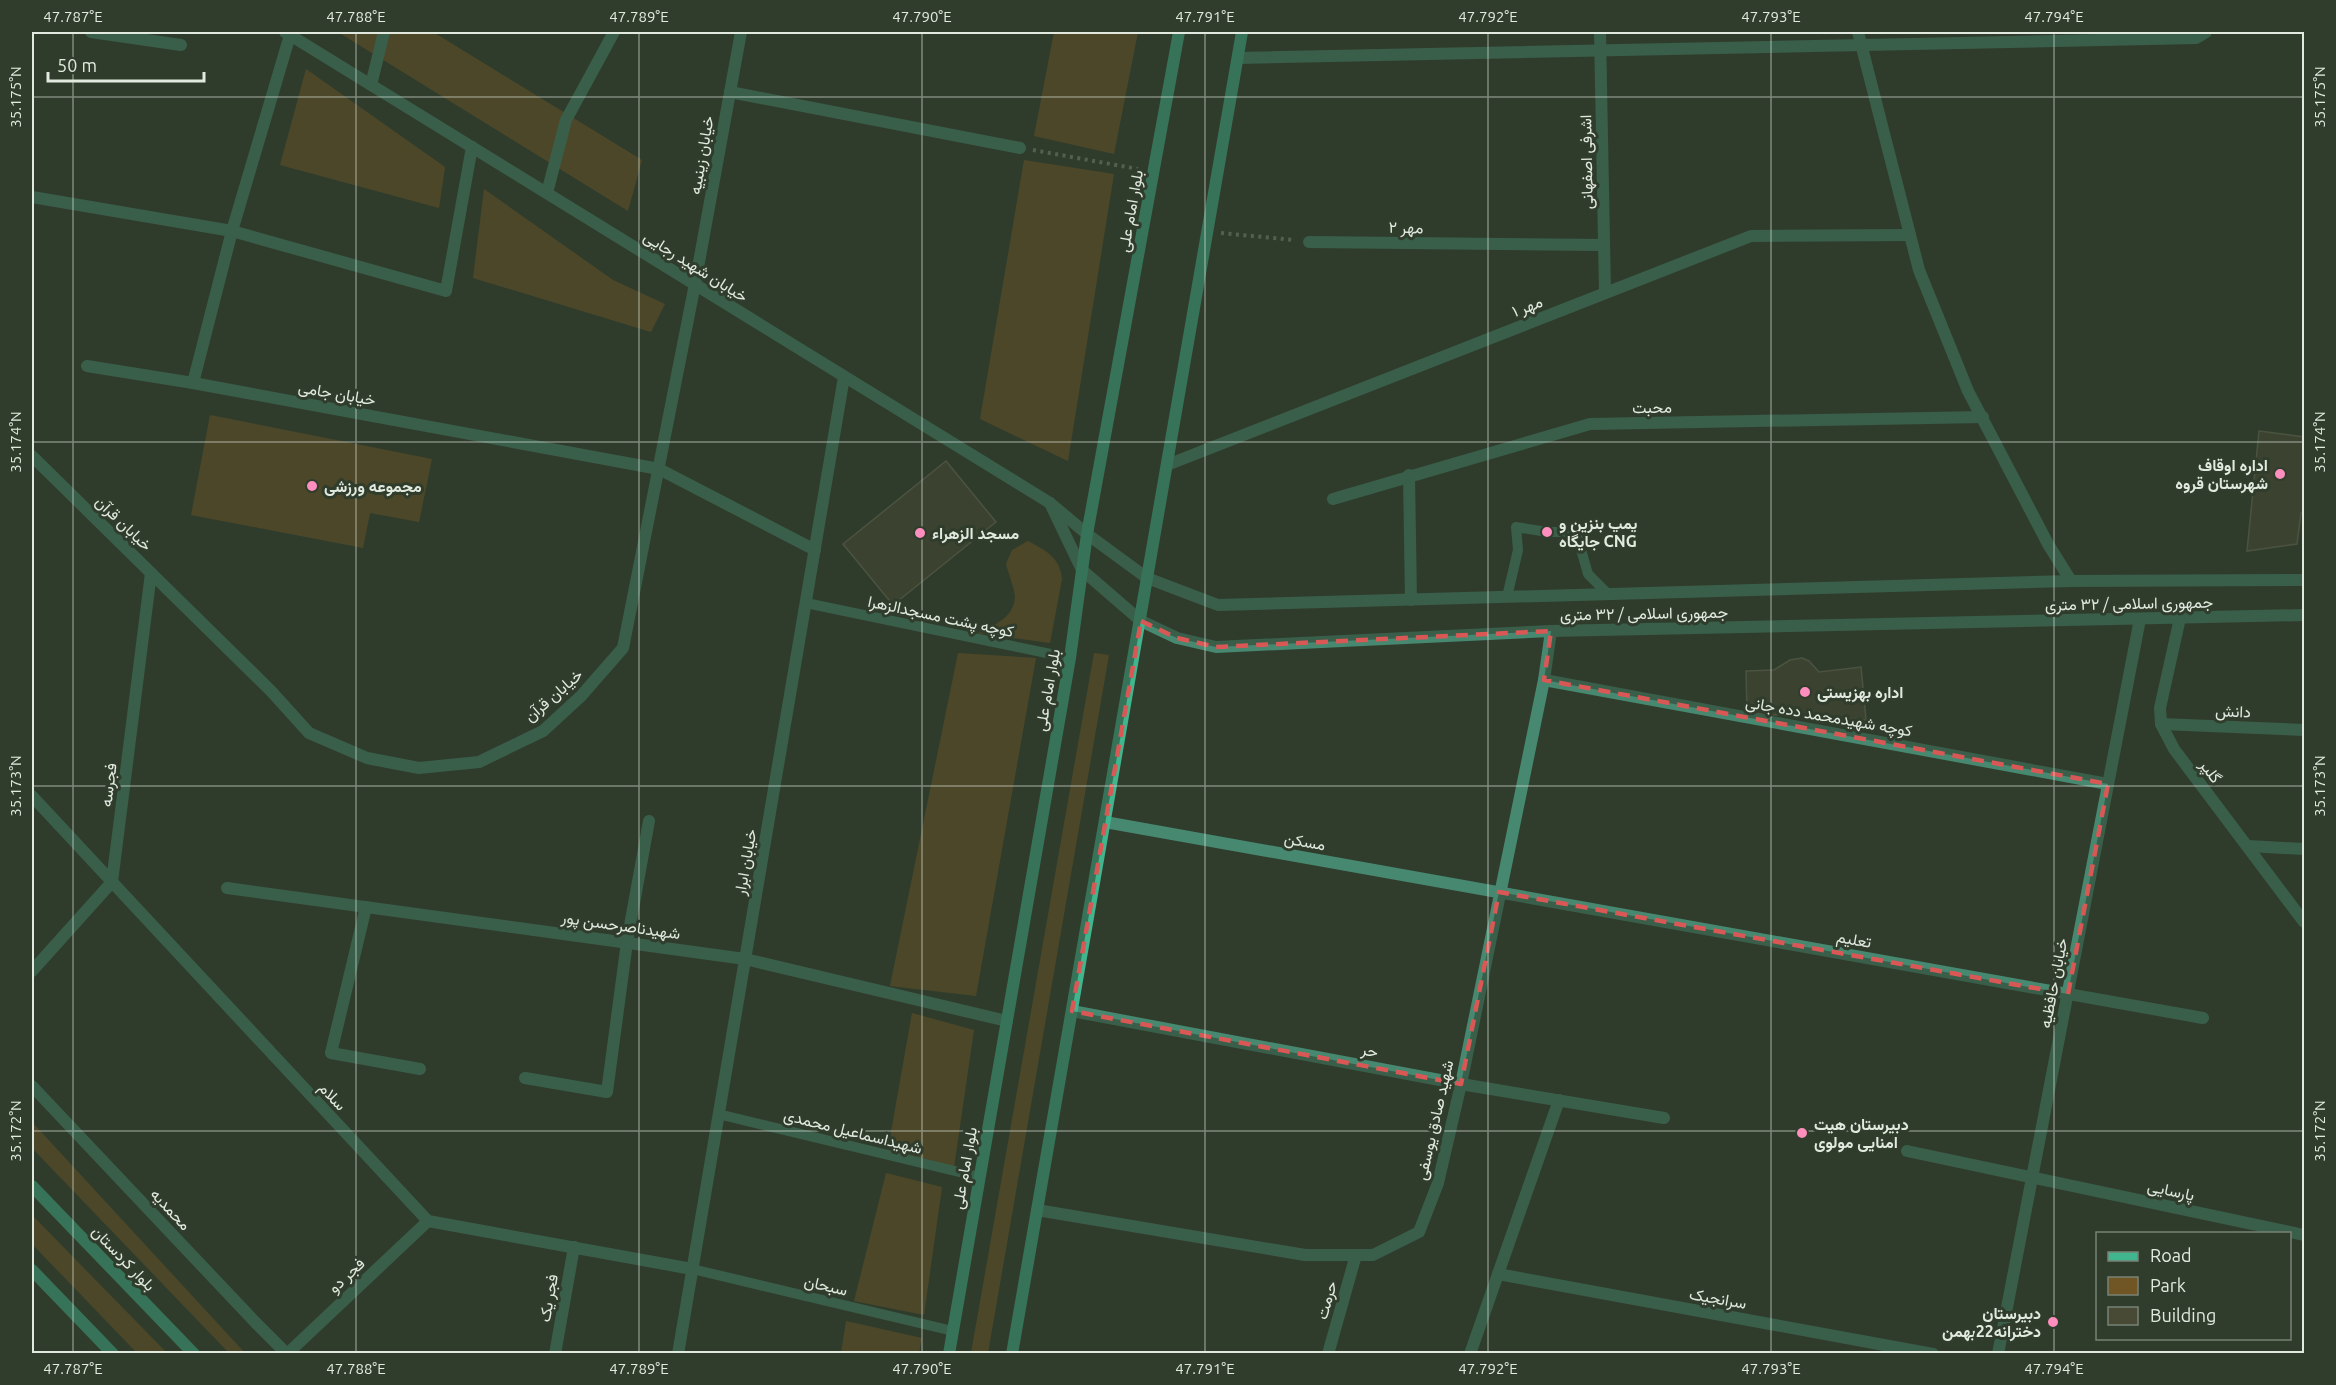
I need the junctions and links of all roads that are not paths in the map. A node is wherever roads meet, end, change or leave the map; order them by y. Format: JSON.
{"nodes":[{"id":1,"x":92,"y":32,"type":"edge"},
{"id":2,"x":384,"y":32,"type":"edge"},
{"id":3,"x":614,"y":32,"type":"edge"},
{"id":4,"x":741,"y":32,"type":"edge"},
{"id":5,"x":1179,"y":32,"type":"edge"},
{"id":6,"x":1242,"y":32,"type":"edge"},
{"id":7,"x":1600,"y":32,"type":"edge"},
{"id":8,"x":1858,"y":32,"type":"edge"},
{"id":9,"x":2206,"y":32,"type":"edge"},
{"id":10,"x":287,"y":33,"type":"edge"},
{"id":11,"x":181,"y":45,"type":"dead end"},
{"id":12,"x":1861,"y":46,"type":"junction"},
{"id":13,"x":1601,"y":51,"type":"junction"},
{"id":14,"x":1238,"y":58,"type":"junction"},
{"id":15,"x":371,"y":85,"type":"junction"},
{"id":16,"x":730,"y":92,"type":"junction"},
{"id":17,"x":472,"y":147,"type":"junction"},
{"id":18,"x":1020,"y":148,"type":"road end"},
{"id":19,"x":547,"y":193,"type":"junction"},
{"id":20,"x":32,"y":197,"type":"edge"},
{"id":21,"x":232,"y":231,"type":"junction"},
{"id":22,"x":1910,"y":235,"type":"junction"},
{"id":23,"x":1309,"y":242,"type":"road end"},
{"id":24,"x":1605,"y":245,"type":"junction"},
{"id":25,"x":695,"y":284,"type":"junction"},
{"id":26,"x":1605,"y":293,"type":"junction"},
{"id":27,"x":87,"y":366,"type":"dead end"},
{"id":28,"x":844,"y":376,"type":"junction"},
{"id":29,"x":193,"y":383,"type":"junction"},
{"id":30,"x":1983,"y":417,"type":"junction"},
{"id":31,"x":32,"y":456,"type":"edge"},
{"id":32,"x":1167,"y":465,"type":"junction"},
{"id":33,"x":659,"y":469,"type":"junction"},
{"id":34,"x":1409,"y":476,"type":"junction"},
{"id":35,"x":1333,"y":499,"type":"dead end"},
{"id":36,"x":1050,"y":503,"type":"junction"},
{"id":37,"x":1087,"y":534,"type":"junction"},
{"id":38,"x":815,"y":550,"type":"junction"},
{"id":39,"x":1082,"y":570,"type":"junction"},
{"id":40,"x":151,"y":573,"type":"junction"},
{"id":41,"x":1147,"y":578,"type":"junction"},
{"id":42,"x":2304,"y":580,"type":"edge"},
{"id":43,"x":2071,"y":581,"type":"junction"},
{"id":44,"x":1608,"y":594,"type":"junction"},
{"id":45,"x":1507,"y":597,"type":"junction"},
{"id":46,"x":1411,"y":600,"type":"junction"},
{"id":47,"x":806,"y":603,"type":"junction"},
{"id":48,"x":2304,"y":615,"type":"edge"},
{"id":49,"x":2180,"y":618,"type":"junction"},
{"id":50,"x":2140,"y":619,"type":"junction"},
{"id":51,"x":1141,"y":621,"type":"junction"},
{"id":52,"x":1551,"y":631,"type":"junction"},
{"id":53,"x":1070,"y":658,"type":"junction"},
{"id":54,"x":1544,"y":680,"type":"junction"},
{"id":55,"x":2161,"y":724,"type":"junction"},
{"id":56,"x":2304,"y":730,"type":"edge"},
{"id":57,"x":2108,"y":784,"type":"junction"},
{"id":58,"x":32,"y":796,"type":"edge"},
{"id":59,"x":649,"y":821,"type":"dead end"},
{"id":60,"x":1105,"y":822,"type":"junction"},
{"id":61,"x":2248,"y":846,"type":"junction"},
{"id":62,"x":2304,"y":849,"type":"edge"},
{"id":63,"x":112,"y":882,"type":"junction"},
{"id":64,"x":227,"y":888,"type":"dead end"},
{"id":65,"x":1499,"y":892,"type":"junction"},
{"id":66,"x":366,"y":907,"type":"junction"},
{"id":67,"x":2304,"y":922,"type":"edge"},
{"id":68,"x":627,"y":942,"type":"junction"},
{"id":69,"x":745,"y":959,"type":"junction"},
{"id":70,"x":32,"y":970,"type":"edge"},
{"id":71,"x":2068,"y":994,"type":"junction"},
{"id":72,"x":1072,"y":1011,"type":"junction"},
{"id":73,"x":2203,"y":1018,"type":"dead end"},
{"id":74,"x":1007,"y":1021,"type":"junction"},
{"id":75,"x":420,"y":1069,"type":"dead end"},
{"id":76,"x":525,"y":1078,"type":"dead end"},
{"id":77,"x":1461,"y":1084,"type":"junction"},
{"id":78,"x":32,"y":1086,"type":"edge"},
{"id":79,"x":1559,"y":1100,"type":"junction"},
{"id":80,"x":718,"y":1114,"type":"junction"},
{"id":81,"x":1664,"y":1118,"type":"dead end"},
{"id":82,"x":1907,"y":1151,"type":"dead end"},
{"id":83,"x":980,"y":1177,"type":"junction"},
{"id":84,"x":2032,"y":1179,"type":"junction"},
{"id":85,"x":32,"y":1186,"type":"edge"},
{"id":86,"x":1037,"y":1210,"type":"junction"},
{"id":87,"x":428,"y":1221,"type":"junction"},
{"id":88,"x":2289,"y":1232,"type":"edge"},
{"id":89,"x":574,"y":1248,"type":"junction"},
{"id":90,"x":1356,"y":1255,"type":"junction"},
{"id":91,"x":692,"y":1269,"type":"junction"},
{"id":92,"x":32,"y":1270,"type":"edge"},
{"id":93,"x":1498,"y":1274,"type":"junction"},
{"id":94,"x":953,"y":1331,"type":"junction"},
{"id":95,"x":113,"y":1353,"type":"edge"},
{"id":96,"x":194,"y":1353,"type":"edge"},
{"id":97,"x":287,"y":1353,"type":"edge"},
{"id":98,"x":555,"y":1353,"type":"edge"},
{"id":99,"x":678,"y":1353,"type":"edge"},
{"id":100,"x":949,"y":1353,"type":"edge"},
{"id":101,"x":1012,"y":1353,"type":"edge"},
{"id":102,"x":1328,"y":1353,"type":"edge"},
{"id":103,"x":1470,"y":1353,"type":"edge"},
{"id":104,"x":1933,"y":1353,"type":"edge"},
{"id":105,"x":1998,"y":1353,"type":"edge"}],
"edges":[{"from":1,"to":11,"type":"street"},
{"from":2,"to":15,"type":"street"},
{"from":3,"to":19,"type":"street"},
{"from":4,"to":16,"type":"street","name":"خیابان زینبیه"},
{"from":5,"to":37,"type":"main road","name":"بلوار امام علی"},
{"from":6,"to":14,"type":"main road"},
{"from":7,"to":13,"type":"street","name":"اشرفی اصفهانی"},
{"from":8,"to":12,"type":"street"},
{"from":9,"to":12,"type":"street"},
{"from":10,"to":15,"type":"street","name":"خیابان شهید رجایی"},
{"from":10,"to":21,"type":"street"},
{"from":12,"to":13,"type":"street"},
{"from":12,"to":22,"type":"street"},
{"from":13,"to":14,"type":"street"},
{"from":13,"to":24,"type":"street","name":"اشرفی اصفهانی"},
{"from":14,"to":32,"type":"main road"},
{"from":15,"to":17,"type":"street","name":"خیابان شهید رجایی"},
{"from":16,"to":18,"type":"street"},
{"from":16,"to":25,"type":"street","name":"خیابان زینبیه"},
{"from":17,"to":19,"type":"street","name":"خیابان شهید رجایی"},
{"from":17,"to":21,"type":"street"},
{"from":19,"to":25,"type":"street","name":"خیابان شهید رجایی"},
{"from":20,"to":21,"type":"street"},
{"from":21,"to":29,"type":"street"},
{"from":22,"to":26,"type":"street","name":"مهر ۱"},
{"from":22,"to":30,"type":"street"},
{"from":23,"to":24,"type":"street","name":"مهر ۲"},
{"from":24,"to":26,"type":"street","name":"اشرفی اصفهانی"},
{"from":25,"to":28,"type":"street","name":"خیابان شهید رجایی"},
{"from":25,"to":33,"type":"street","name":"خیابان قرآن"},
{"from":26,"to":32,"type":"street","name":"مهر ۱"},
{"from":27,"to":29,"type":"street","name":"خیابان جامی"},
{"from":28,"to":36,"type":"street","name":"خیابان شهید رجایی"},
{"from":28,"to":38,"type":"street","name":"خیابان ابرار"},
{"from":29,"to":33,"type":"street","name":"خیابان جامی"},
{"from":30,"to":34,"type":"street","name":"محبت"},
{"from":30,"to":43,"type":"street"},
{"from":31,"to":40,"type":"street","name":"خیابان قرآن"},
{"from":32,"to":41,"type":"main road"},
{"from":33,"to":38,"type":"street","name":"خیابان جامی"},
{"from":33,"to":40,"type":"street","name":"خیابان قرآن"},
{"from":34,"to":35,"type":"street","name":"محبت"},
{"from":34,"to":46,"type":"street"},
{"from":36,"to":37,"type":"street","name":"خیابان شهید رجایی"},
{"from":36,"to":39,"type":"street","name":"جمهوری اسلامی / ۳۲ متری"},
{"from":37,"to":39,"type":"main road","name":"بلوار امام علی"},
{"from":37,"to":41,"type":"street","name":"خیابان شهید رجایی"},
{"from":38,"to":47,"type":"street","name":"خیابان ابرار"},
{"from":39,"to":51,"type":"street","name":"جمهوری اسلامی / ۳۲ متری"},
{"from":39,"to":53,"type":"main road","name":"بلوار امام علی"},
{"from":40,"to":63,"type":"street","name":"فجرسه"},
{"from":41,"to":46,"type":"street","name":"جمهوری اسلامی / ۳۲ متری"},
{"from":41,"to":51,"type":"main road"},
{"from":42,"to":43,"type":"street","name":"جمهوری اسلامی / ۳۲ متری"},
{"from":43,"to":44,"type":"street","name":"جمهوری اسلامی / ۳۲ متری"},
{"from":44,"to":45,"type":"street","name":"جمهوری اسلامی / ۳۲ متری"},
{"from":44,"to":45,"type":"lane"},
{"from":45,"to":46,"type":"street","name":"جمهوری اسلامی / ۳۲ متری"},
{"from":47,"to":53,"type":"lane","name":"کوچه پشت مسجدالزهرا"},
{"from":47,"to":69,"type":"street","name":"خیابان ابرار"},
{"from":48,"to":49,"type":"street","name":"جمهوری اسلامی / ۳۲ متری"},
{"from":49,"to":50,"type":"street","name":"جمهوری اسلامی / ۳۲ متری"},
{"from":49,"to":55,"type":"street"},
{"from":50,"to":52,"type":"street","name":"جمهوری اسلامی / ۳۲ متری"},
{"from":50,"to":57,"type":"street","name":"خیابان حافظیه"},
{"from":51,"to":52,"type":"street","name":"جمهوری اسلامی / ۳۲ متری"},
{"from":51,"to":60,"type":"main road"},
{"from":52,"to":54,"type":"street","name":"شهید صادق یوسفی"},
{"from":53,"to":74,"type":"main road","name":"بلوار امام علی"},
{"from":54,"to":57,"type":"street","name":"کوچه شهیدمحمد دده جانی"},
{"from":54,"to":65,"type":"street","name":"شهید صادق یوسفی"},
{"from":55,"to":56,"type":"street","name":"دانش"},
{"from":55,"to":61,"type":"street","name":"گلپر"},
{"from":57,"to":71,"type":"street","name":"خیابان حافظیه"},
{"from":58,"to":63,"type":"street","name":"سلام"},
{"from":59,"to":68,"type":"street"},
{"from":60,"to":65,"type":"street","name":"مسکن"},
{"from":60,"to":72,"type":"main road"},
{"from":61,"to":62,"type":"street"},
{"from":61,"to":67,"type":"street","name":"گلپر"},
{"from":63,"to":70,"type":"street"},
{"from":63,"to":87,"type":"street","name":"سلام"},
{"from":64,"to":66,"type":"street","name":"شهیدناصرحسن پور"},
{"from":65,"to":71,"type":"street","name":"تعلیم"},
{"from":65,"to":77,"type":"street","name":"شهید صادق یوسفی"},
{"from":66,"to":68,"type":"street","name":"شهیدناصرحسن پور"},
{"from":66,"to":75,"type":"street"},
{"from":68,"to":69,"type":"street","name":"شهیدناصرحسن پور"},
{"from":68,"to":76,"type":"street"},
{"from":69,"to":74,"type":"street","name":"شهیدناصرحسن پور"},
{"from":69,"to":80,"type":"street","name":"خیابان ابرار"},
{"from":71,"to":73,"type":"street","name":"تعلیم"},
{"from":71,"to":84,"type":"street","name":"خیابان حافظیه"},
{"from":72,"to":77,"type":"street","name":"حر"},
{"from":72,"to":86,"type":"main road"},
{"from":74,"to":83,"type":"main road","name":"بلوار امام علی"},
{"from":77,"to":79,"type":"street","name":"حر"},
{"from":77,"to":90,"type":"street","name":"شهید صادق یوسفی"},
{"from":78,"to":97,"type":"street","name":"محمدیه"},
{"from":79,"to":81,"type":"street","name":"حر"},
{"from":79,"to":93,"type":"street"},
{"from":80,"to":83,"type":"lane","name":"شهیداسماعیل محمدی"},
{"from":80,"to":91,"type":"street","name":"خیابان ابرار"},
{"from":82,"to":84,"type":"street","name":"پارسایی"},
{"from":83,"to":94,"type":"main road","name":"بلوار امام علی"},
{"from":84,"to":88,"type":"street","name":"پارسایی"},
{"from":84,"to":105,"type":"street","name":"خیابان حافظیه"},
{"from":85,"to":96,"type":"main road","name":"بلوار کردستان"},
{"from":86,"to":90,"type":"street","name":"شهید صادق یوسفی"},
{"from":86,"to":101,"type":"main road"},
{"from":87,"to":89,"type":"street"},
{"from":87,"to":97,"type":"street","name":"فجر دو"},
{"from":89,"to":91,"type":"street"},
{"from":89,"to":98,"type":"street","name":"فجر یک"},
{"from":90,"to":102,"type":"street","name":"حرمت"},
{"from":91,"to":94,"type":"lane","name":"سبحان"},
{"from":91,"to":99,"type":"street","name":"خیابان ابرار"},
{"from":92,"to":95,"type":"main road"},
{"from":93,"to":103,"type":"street"},
{"from":93,"to":104,"type":"street","name":"سرانجیک"},
{"from":94,"to":100,"type":"main road","name":"بلوار امام علی"}]}
